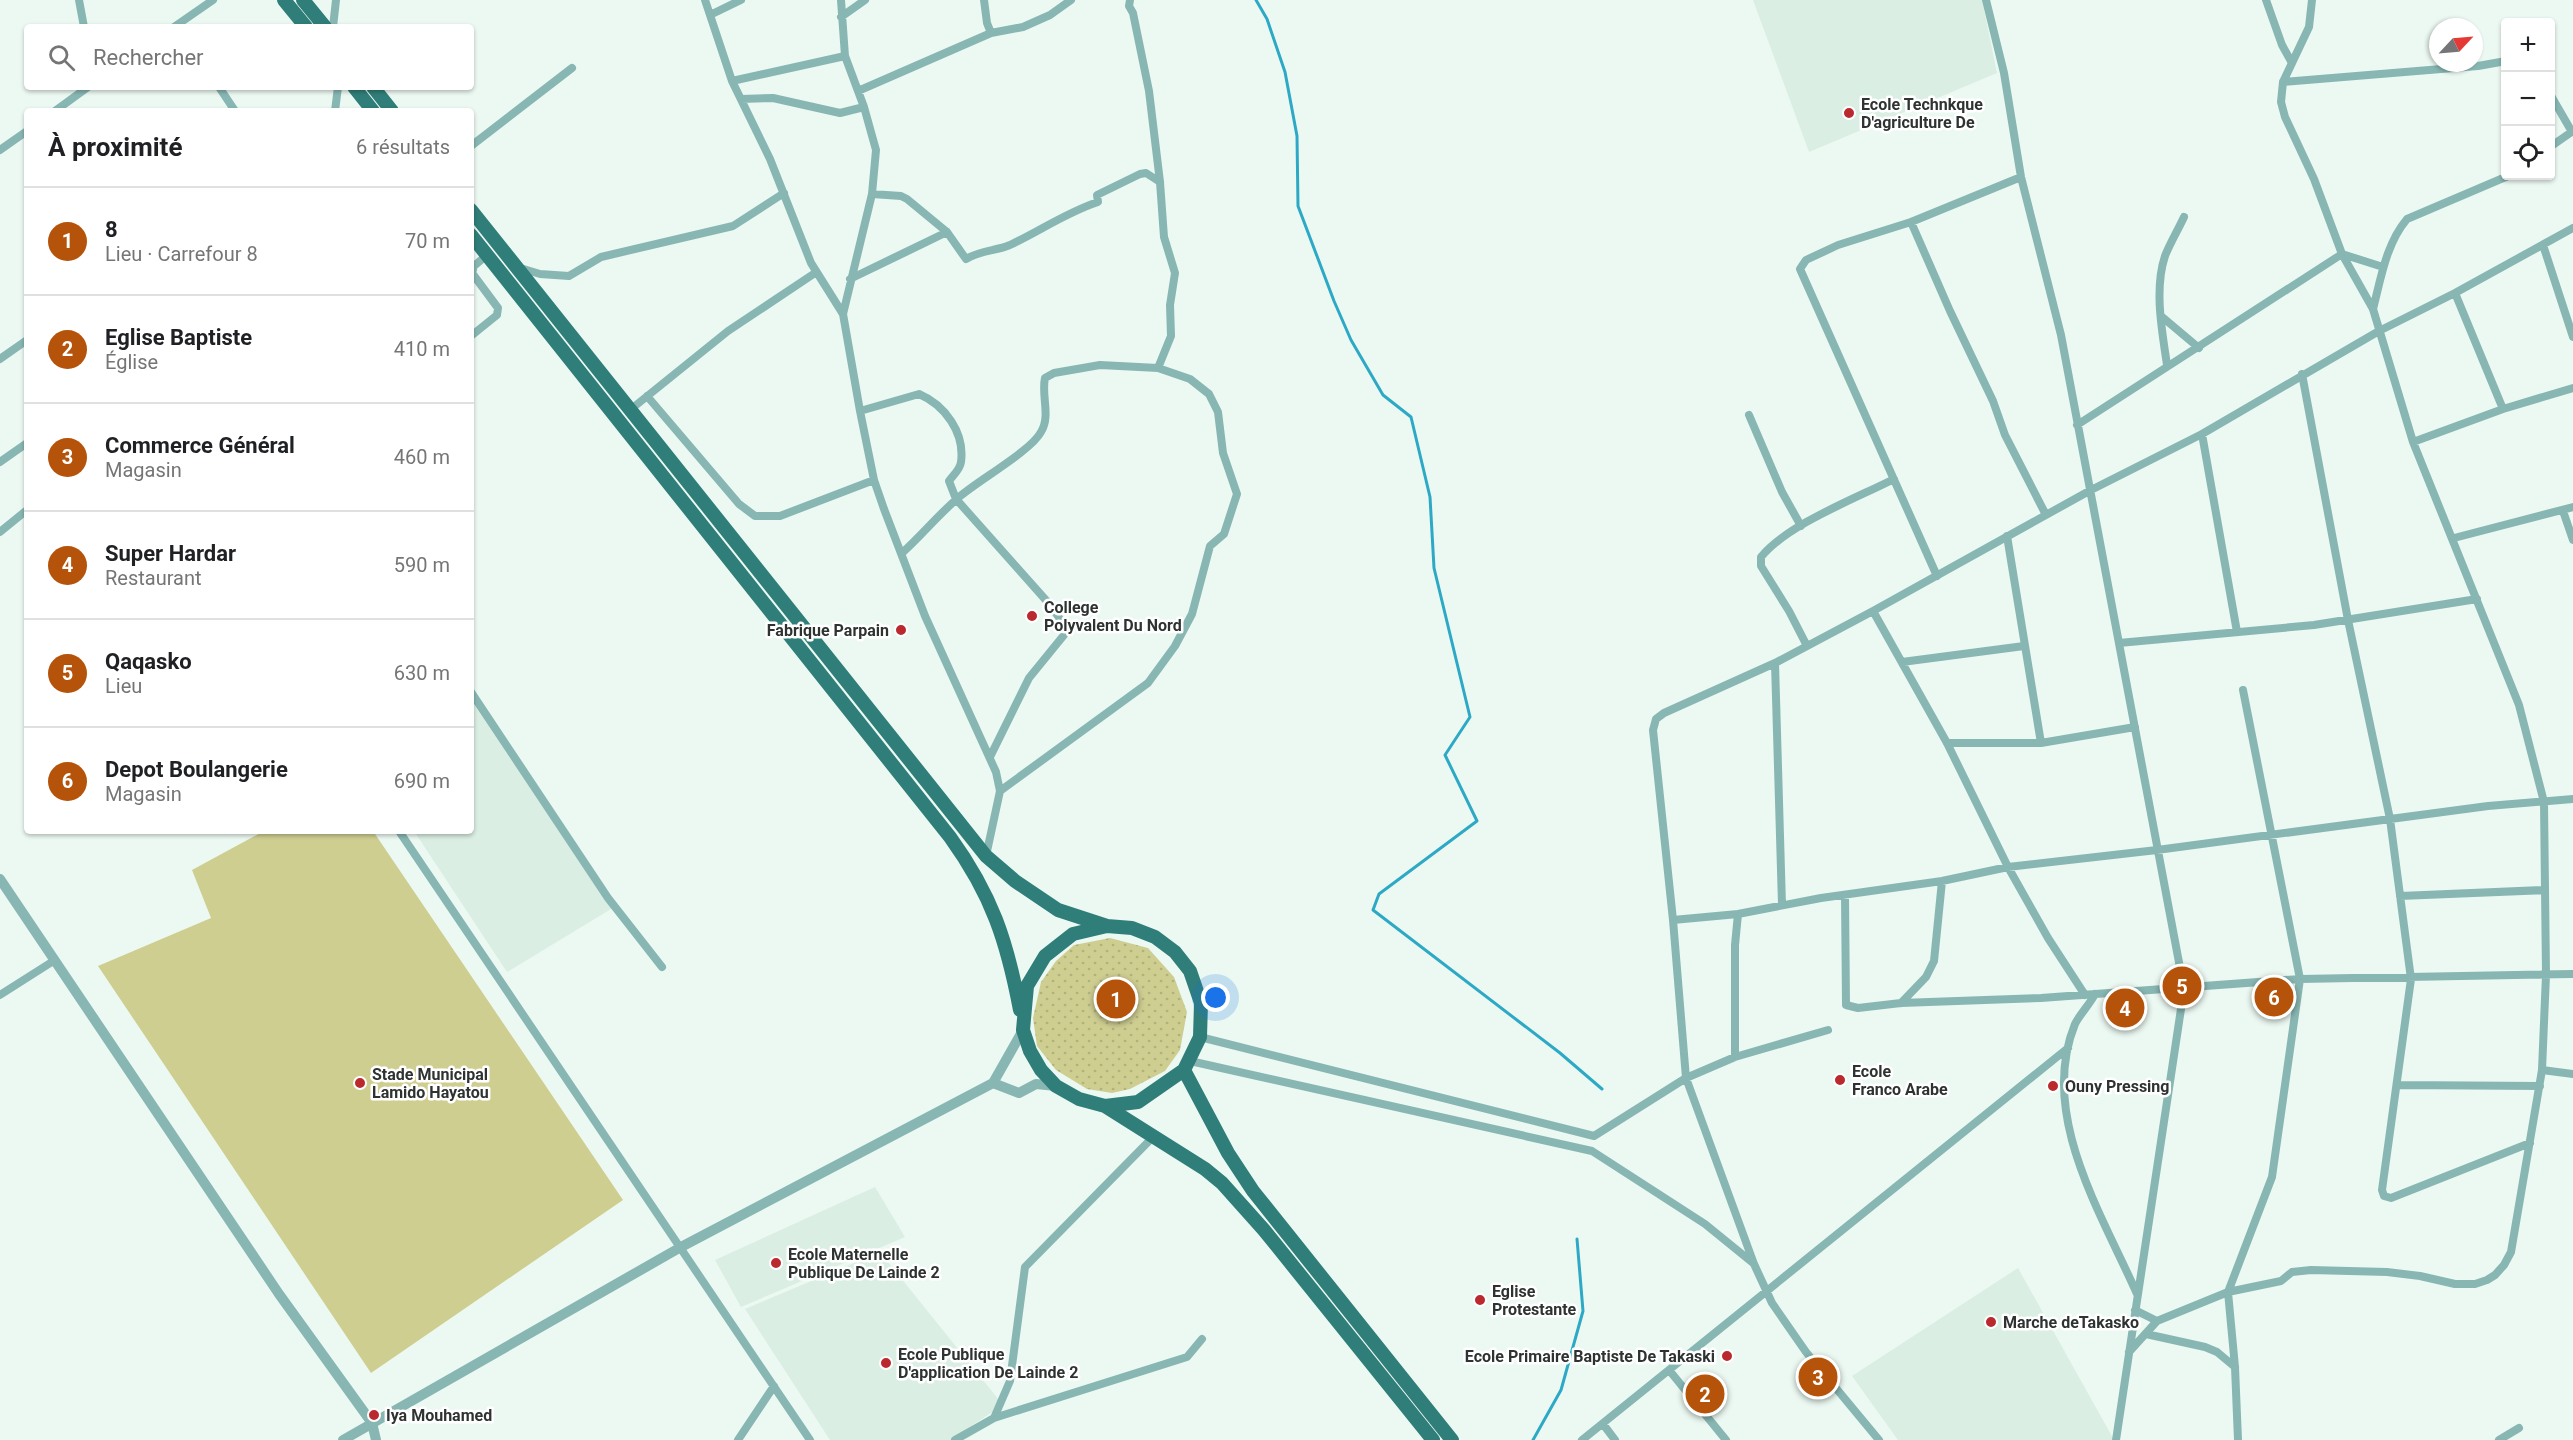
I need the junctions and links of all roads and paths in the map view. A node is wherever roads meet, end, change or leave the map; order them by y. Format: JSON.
{"nodes":[{"id":1,"x":79,"y":0,"type":"edge"},
{"id":2,"x":213,"y":0,"type":"edge"},
{"id":3,"x":284,"y":0,"type":"edge"},
{"id":4,"x":303,"y":0,"type":"edge"},
{"id":5,"x":336,"y":0,"type":"edge"},
{"id":6,"x":705,"y":0,"type":"edge"},
{"id":7,"x":741,"y":0,"type":"edge"},
{"id":8,"x":841,"y":0,"type":"edge"},
{"id":9,"x":865,"y":0,"type":"edge"},
{"id":10,"x":984,"y":0,"type":"edge"},
{"id":11,"x":1071,"y":0,"type":"edge"},
{"id":12,"x":1130,"y":0,"type":"edge"},
{"id":13,"x":1986,"y":0,"type":"edge"},
{"id":14,"x":2266,"y":0,"type":"edge"},
{"id":15,"x":2312,"y":0,"type":"edge"},
{"id":16,"x":710,"y":15,"type":"junction"},
{"id":17,"x":842,"y":18,"type":"junction"},
{"id":18,"x":83,"y":24,"type":"edge"},
{"id":19,"x":180,"y":24,"type":"edge"},
{"id":20,"x":304,"y":24,"type":"edge"},
{"id":21,"x":323,"y":24,"type":"edge"},
{"id":22,"x":333,"y":24,"type":"edge"},
{"id":23,"x":991,"y":33,"type":"junction"},
{"id":24,"x":845,"y":56,"type":"junction"},
{"id":25,"x":2292,"y":63,"type":"junction"},
{"id":26,"x":2501,"y":63,"type":"edge"},
{"id":27,"x":572,"y":68,"type":"dead end"},
{"id":28,"x":732,"y":81,"type":"junction"},
{"id":29,"x":2283,"y":82,"type":"junction"},
{"id":30,"x":84,"y":90,"type":"edge"},
{"id":31,"x":221,"y":90,"type":"edge"},
{"id":32,"x":338,"y":90,"type":"edge"},
{"id":33,"x":356,"y":90,"type":"edge"},
{"id":34,"x":375,"y":90,"type":"edge"},
{"id":35,"x":858,"y":91,"type":"junction"},
{"id":36,"x":741,"y":99,"type":"junction"},
{"id":37,"x":2555,"y":102,"type":"edge"},
{"id":38,"x":864,"y":107,"type":"junction"},
{"id":39,"x":59,"y":108,"type":"edge"},
{"id":40,"x":233,"y":108,"type":"edge"},
{"id":41,"x":335,"y":108,"type":"edge"},
{"id":42,"x":371,"y":108,"type":"edge"},
{"id":43,"x":390,"y":108,"type":"edge"},
{"id":44,"x":2573,"y":131,"type":"edge"},
{"id":45,"x":24,"y":133,"type":"edge"},
{"id":46,"x":474,"y":144,"type":"edge"},
{"id":47,"x":2555,"y":144,"type":"edge"},
{"id":48,"x":0,"y":150,"type":"edge"},
{"id":49,"x":2021,"y":177,"type":"junction"},
{"id":50,"x":2501,"y":179,"type":"edge"},
{"id":51,"x":1160,"y":182,"type":"junction"},
{"id":52,"x":784,"y":193,"type":"junction"},
{"id":53,"x":872,"y":194,"type":"junction"},
{"id":54,"x":474,"y":214,"type":"edge"},
{"id":55,"x":2184,"y":217,"type":"dead end"},
{"id":56,"x":1911,"y":222,"type":"junction"},
{"id":57,"x":2573,"y":228,"type":"edge"},
{"id":58,"x":946,"y":232,"type":"junction"},
{"id":59,"x":474,"y":239,"type":"edge"},
{"id":60,"x":2543,"y":245,"type":"junction"},
{"id":61,"x":2342,"y":254,"type":"junction"},
{"id":62,"x":487,"y":255,"type":"junction"},
{"id":63,"x":474,"y":266,"type":"edge"},
{"id":64,"x":515,"y":266,"type":"junction"},
{"id":65,"x":2383,"y":267,"type":"junction"},
{"id":66,"x":815,"y":273,"type":"junction"},
{"id":67,"x":474,"y":276,"type":"edge"},
{"id":68,"x":850,"y":279,"type":"junction"},
{"id":69,"x":2455,"y":293,"type":"junction"},
{"id":70,"x":2373,"y":309,"type":"junction"},
{"id":71,"x":843,"y":314,"type":"junction"},
{"id":72,"x":2161,"y":316,"type":"junction"},
{"id":73,"x":2379,"y":331,"type":"junction"},
{"id":74,"x":474,"y":334,"type":"edge"},
{"id":75,"x":2573,"y":337,"type":"edge"},
{"id":76,"x":24,"y":342,"type":"edge"},
{"id":77,"x":2199,"y":348,"type":"junction"},
{"id":78,"x":0,"y":358,"type":"edge"},
{"id":79,"x":2167,"y":365,"type":"junction"},
{"id":80,"x":1158,"y":368,"type":"junction"},
{"id":81,"x":2302,"y":374,"type":"junction"},
{"id":82,"x":2573,"y":388,"type":"edge"},
{"id":83,"x":647,"y":396,"type":"junction"},
{"id":84,"x":630,"y":410,"type":"junction"},
{"id":85,"x":2503,"y":410,"type":"junction"},
{"id":86,"x":860,"y":411,"type":"junction"},
{"id":87,"x":1749,"y":415,"type":"dead end"},
{"id":88,"x":2077,"y":425,"type":"junction"},
{"id":89,"x":2202,"y":434,"type":"junction"},
{"id":90,"x":2413,"y":442,"type":"junction"},
{"id":91,"x":24,"y":445,"type":"edge"},
{"id":92,"x":0,"y":462,"type":"edge"},
{"id":93,"x":1894,"y":479,"type":"junction"},
{"id":94,"x":874,"y":480,"type":"junction"},
{"id":95,"x":2091,"y":490,"type":"junction"},
{"id":96,"x":956,"y":499,"type":"junction"},
{"id":97,"x":2573,"y":507,"type":"edge"},
{"id":98,"x":2564,"y":511,"type":"junction"},
{"id":99,"x":24,"y":512,"type":"edge"},
{"id":100,"x":2046,"y":515,"type":"junction"},
{"id":101,"x":1801,"y":526,"type":"junction"},
{"id":102,"x":0,"y":532,"type":"edge"},
{"id":103,"x":2007,"y":536,"type":"junction"},
{"id":104,"x":2454,"y":538,"type":"junction"},
{"id":105,"x":2573,"y":540,"type":"edge"},
{"id":106,"x":902,"y":553,"type":"junction"},
{"id":107,"x":1937,"y":576,"type":"junction"},
{"id":108,"x":2477,"y":599,"type":"junction"},
{"id":109,"x":1873,"y":611,"type":"junction"},
{"id":110,"x":2348,"y":620,"type":"junction"},
{"id":111,"x":2237,"y":632,"type":"junction"},
{"id":112,"x":2119,"y":643,"type":"junction"},
{"id":113,"x":1807,"y":646,"type":"junction"},
{"id":114,"x":2024,"y":646,"type":"junction"},
{"id":115,"x":1902,"y":662,"type":"junction"},
{"id":116,"x":1774,"y":663,"type":"junction"},
{"id":117,"x":2243,"y":690,"type":"dead end"},
{"id":118,"x":474,"y":697,"type":"edge"},
{"id":119,"x":2135,"y":727,"type":"junction"},
{"id":120,"x":1947,"y":743,"type":"junction"},
{"id":121,"x":2041,"y":743,"type":"junction"},
{"id":122,"x":990,"y":757,"type":"junction"},
{"id":123,"x":1000,"y":791,"type":"junction"},
{"id":124,"x":2573,"y":799,"type":"edge"},
{"id":125,"x":2544,"y":802,"type":"junction"},
{"id":126,"x":2390,"y":819,"type":"junction"},
{"id":127,"x":401,"y":834,"type":"edge"},
{"id":128,"x":2271,"y":835,"type":"junction"},
{"id":129,"x":2157,"y":850,"type":"junction"},
{"id":130,"x":986,"y":856,"type":"junction"},
{"id":131,"x":2008,"y":867,"type":"junction"},
{"id":132,"x":0,"y":879,"type":"edge"},
{"id":133,"x":1942,"y":881,"type":"junction"},
{"id":134,"x":2545,"y":890,"type":"junction"},
{"id":135,"x":1845,"y":896,"type":"junction"},
{"id":136,"x":2400,"y":896,"type":"junction"},
{"id":137,"x":1782,"y":905,"type":"junction"},
{"id":138,"x":1738,"y":914,"type":"junction"},
{"id":139,"x":1673,"y":920,"type":"junction"},
{"id":140,"x":1107,"y":926,"type":"junction"},
{"id":141,"x":55,"y":960,"type":"junction"},
{"id":142,"x":662,"y":967,"type":"dead end"},
{"id":143,"x":2573,"y":974,"type":"edge"},
{"id":144,"x":2546,"y":975,"type":"junction"},
{"id":145,"x":2300,"y":979,"type":"junction"},
{"id":146,"x":2411,"y":979,"type":"junction"},
{"id":147,"x":2184,"y":989,"type":"junction"},
{"id":148,"x":2085,"y":994,"type":"junction"},
{"id":149,"x":2095,"y":994,"type":"junction"},
{"id":150,"x":0,"y":995,"type":"edge"},
{"id":151,"x":1901,"y":1003,"type":"junction"},
{"id":152,"x":1023,"y":1026,"type":"junction"},
{"id":153,"x":1828,"y":1030,"type":"dead end"},
{"id":154,"x":1200,"y":1037,"type":"junction"},
{"id":155,"x":2068,"y":1048,"type":"junction"},
{"id":156,"x":1735,"y":1056,"type":"junction"},
{"id":157,"x":1187,"y":1066,"type":"junction"},
{"id":158,"x":2542,"y":1070,"type":"junction"},
{"id":159,"x":2573,"y":1074,"type":"edge"},
{"id":160,"x":1686,"y":1078,"type":"junction"},
{"id":161,"x":993,"y":1083,"type":"junction"},
{"id":162,"x":2397,"y":1085,"type":"junction"},
{"id":163,"x":1056,"y":1086,"type":"junction"},
{"id":164,"x":2540,"y":1086,"type":"junction"},
{"id":165,"x":1105,"y":1106,"type":"junction"},
{"id":166,"x":1153,"y":1137,"type":"junction"},
{"id":167,"x":2530,"y":1143,"type":"junction"},
{"id":168,"x":681,"y":1246,"type":"junction"},
{"id":169,"x":1754,"y":1264,"type":"junction"},
{"id":170,"x":1767,"y":1291,"type":"junction"},
{"id":171,"x":2228,"y":1292,"type":"junction"},
{"id":172,"x":2138,"y":1295,"type":"junction"},
{"id":173,"x":2136,"y":1310,"type":"junction"},
{"id":174,"x":2157,"y":1321,"type":"junction"},
{"id":175,"x":2146,"y":1334,"type":"junction"},
{"id":176,"x":1202,"y":1339,"type":"dead end"},
{"id":177,"x":2129,"y":1353,"type":"junction"},
{"id":178,"x":2235,"y":1367,"type":"junction"},
{"id":179,"x":1669,"y":1370,"type":"junction"},
{"id":180,"x":774,"y":1386,"type":"junction"},
{"id":181,"x":994,"y":1418,"type":"junction"},
{"id":182,"x":372,"y":1423,"type":"junction"},
{"id":183,"x":1603,"y":1424,"type":"junction"},
{"id":184,"x":2519,"y":1428,"type":"dead end"},
{"id":185,"x":960,"y":1439,"type":"edge"},
{"id":186,"x":343,"y":1440,"type":"edge"},
{"id":187,"x":376,"y":1440,"type":"edge"},
{"id":188,"x":738,"y":1440,"type":"edge"},
{"id":189,"x":810,"y":1440,"type":"edge"},
{"id":190,"x":1433,"y":1440,"type":"edge"},
{"id":191,"x":1452,"y":1440,"type":"edge"},
{"id":192,"x":1582,"y":1440,"type":"edge"},
{"id":193,"x":1615,"y":1440,"type":"edge"},
{"id":194,"x":1726,"y":1440,"type":"edge"},
{"id":195,"x":1879,"y":1440,"type":"edge"},
{"id":196,"x":2116,"y":1440,"type":"edge"},
{"id":197,"x":2238,"y":1440,"type":"edge"},
{"id":198,"x":2499,"y":1440,"type":"edge"}],
"edges":[{"from":1,"to":18,"type":"street"},
{"from":2,"to":19,"type":"street"},
{"from":3,"to":20,"type":"main road"},
{"from":4,"to":21,"type":"main road"},
{"from":5,"to":22,"type":"street"},
{"from":6,"to":16,"type":"street"},
{"from":7,"to":16,"type":"street"},
{"from":8,"to":17,"type":"street"},
{"from":9,"to":17,"type":"street"},
{"from":10,"to":23,"type":"street"},
{"from":11,"to":23,"type":"street"},
{"from":12,"to":51,"type":"street"},
{"from":13,"to":49,"type":"street"},
{"from":14,"to":25,"type":"street"},
{"from":15,"to":25,"type":"street"},
{"from":16,"to":28,"type":"street"},
{"from":17,"to":24,"type":"street"},
{"from":23,"to":35,"type":"street"},
{"from":24,"to":28,"type":"street"},
{"from":24,"to":35,"type":"street"},
{"from":25,"to":29,"type":"street"},
{"from":26,"to":29,"type":"street"},
{"from":27,"to":46,"type":"street"},
{"from":28,"to":36,"type":"street"},
{"from":29,"to":61,"type":"street"},
{"from":30,"to":39,"type":"street"},
{"from":31,"to":40,"type":"street"},
{"from":32,"to":41,"type":"street"},
{"from":33,"to":42,"type":"main road"},
{"from":34,"to":43,"type":"main road"},
{"from":35,"to":38,"type":"street"},
{"from":36,"to":38,"type":"street"},
{"from":36,"to":52,"type":"street"},
{"from":37,"to":44,"type":"street"},
{"from":38,"to":53,"type":"street"},
{"from":44,"to":47,"type":"street"},
{"from":45,"to":48,"type":"street"},
{"from":49,"to":56,"type":"street"},
{"from":49,"to":88,"type":"street"},
{"from":50,"to":65,"type":"street"},
{"from":51,"to":58,"type":"street"},
{"from":51,"to":80,"type":"street"},
{"from":52,"to":64,"type":"street"},
{"from":52,"to":66,"type":"street"},
{"from":53,"to":58,"type":"street"},
{"from":53,"to":68,"type":"street"},
{"from":54,"to":64,"type":"main road"},
{"from":55,"to":72,"type":"street"},
{"from":56,"to":93,"type":"street"},
{"from":56,"to":100,"type":"street"},
{"from":57,"to":60,"type":"street"},
{"from":58,"to":68,"type":"street"},
{"from":59,"to":62,"type":"main road"},
{"from":60,"to":69,"type":"street"},
{"from":60,"to":75,"type":"street"},
{"from":61,"to":65,"type":"street"},
{"from":61,"to":70,"type":"street"},
{"from":61,"to":77,"type":"street"},
{"from":62,"to":63,"type":"street"},
{"from":62,"to":152,"type":"main road"},
{"from":64,"to":84,"type":"main road"},
{"from":65,"to":70,"type":"street"},
{"from":66,"to":71,"type":"street"},
{"from":66,"to":83,"type":"street"},
{"from":67,"to":74,"type":"street"},
{"from":68,"to":71,"type":"street"},
{"from":69,"to":73,"type":"street"},
{"from":69,"to":85,"type":"street"},
{"from":70,"to":73,"type":"street"},
{"from":71,"to":86,"type":"street"},
{"from":72,"to":77,"type":"street"},
{"from":72,"to":79,"type":"street"},
{"from":73,"to":81,"type":"street"},
{"from":73,"to":90,"type":"street"},
{"from":76,"to":78,"type":"street"},
{"from":77,"to":79,"type":"street"},
{"from":79,"to":88,"type":"street"},
{"from":80,"to":96,"type":"street"},
{"from":80,"to":123,"type":"street"},
{"from":81,"to":89,"type":"street"},
{"from":81,"to":110,"type":"street"},
{"from":82,"to":85,"type":"street"},
{"from":83,"to":84,"type":"street"},
{"from":83,"to":94,"type":"street"},
{"from":84,"to":130,"type":"main road"},
{"from":85,"to":90,"type":"street"},
{"from":86,"to":94,"type":"street"},
{"from":86,"to":96,"type":"street"},
{"from":87,"to":101,"type":"street"},
{"from":88,"to":95,"type":"street"},
{"from":89,"to":95,"type":"street"},
{"from":89,"to":111,"type":"street"},
{"from":90,"to":104,"type":"street"},
{"from":91,"to":92,"type":"street"},
{"from":93,"to":101,"type":"street"},
{"from":93,"to":107,"type":"street"},
{"from":94,"to":106,"type":"street"},
{"from":95,"to":100,"type":"street"},
{"from":95,"to":112,"type":"street"},
{"from":96,"to":106,"type":"street"},
{"from":96,"to":122,"type":"street"},
{"from":97,"to":98,"type":"street"},
{"from":98,"to":104,"type":"street"},
{"from":98,"to":105,"type":"street"},
{"from":99,"to":102,"type":"street"},
{"from":100,"to":103,"type":"street"},
{"from":101,"to":113,"type":"street"},
{"from":103,"to":107,"type":"street"},
{"from":103,"to":114,"type":"street"},
{"from":104,"to":108,"type":"street"},
{"from":106,"to":122,"type":"street"},
{"from":107,"to":109,"type":"street"},
{"from":108,"to":110,"type":"street"},
{"from":108,"to":125,"type":"street"},
{"from":109,"to":113,"type":"street"},
{"from":109,"to":115,"type":"street"},
{"from":110,"to":111,"type":"street"},
{"from":110,"to":126,"type":"street"},
{"from":111,"to":112,"type":"street"},
{"from":112,"to":119,"type":"street"},
{"from":113,"to":116,"type":"street"},
{"from":114,"to":115,"type":"street"},
{"from":114,"to":121,"type":"street"},
{"from":115,"to":120,"type":"street"},
{"from":116,"to":137,"type":"street"},
{"from":116,"to":139,"type":"street"},
{"from":117,"to":128,"type":"street"},
{"from":118,"to":142,"type":"street"},
{"from":119,"to":121,"type":"street"},
{"from":119,"to":129,"type":"street"},
{"from":120,"to":121,"type":"street"},
{"from":120,"to":131,"type":"street"},
{"from":122,"to":123,"type":"street"},
{"from":123,"to":130,"type":"street"},
{"from":124,"to":125,"type":"street"},
{"from":125,"to":126,"type":"street"},
{"from":125,"to":134,"type":"street"},
{"from":126,"to":128,"type":"street"},
{"from":126,"to":136,"type":"street"},
{"from":127,"to":168,"type":"street"},
{"from":128,"to":129,"type":"street"},
{"from":128,"to":145,"type":"street"},
{"from":129,"to":131,"type":"street"},
{"from":129,"to":147,"type":"street"},
{"from":130,"to":140,"type":"main road"},
{"from":131,"to":133,"type":"street"},
{"from":131,"to":148,"type":"street"},
{"from":132,"to":141,"type":"street"},
{"from":133,"to":135,"type":"street"},
{"from":133,"to":151,"type":"street"},
{"from":134,"to":136,"type":"street"},
{"from":134,"to":144,"type":"street"},
{"from":135,"to":137,"type":"street"},
{"from":135,"to":151,"type":"street"},
{"from":136,"to":146,"type":"street"},
{"from":137,"to":138,"type":"street"},
{"from":138,"to":139,"type":"street"},
{"from":138,"to":156,"type":"street"},
{"from":139,"to":160,"type":"street"},
{"from":140,"to":152,"type":"main road"},
{"from":140,"to":154,"type":"main road"},
{"from":141,"to":150,"type":"street"},
{"from":141,"to":182,"type":"street"},
{"from":143,"to":144,"type":"street"},
{"from":144,"to":146,"type":"street"},
{"from":144,"to":158,"type":"street"},
{"from":145,"to":146,"type":"street"},
{"from":145,"to":147,"type":"street"},
{"from":145,"to":171,"type":"street"},
{"from":146,"to":162,"type":"street"},
{"from":147,"to":149,"type":"street"},
{"from":147,"to":172,"type":"street"},
{"from":148,"to":149,"type":"street"},
{"from":148,"to":151,"type":"street"},
{"from":149,"to":155,"type":"street"},
{"from":152,"to":161,"type":"street"},
{"from":152,"to":163,"type":"main road"},
{"from":153,"to":156,"type":"street"},
{"from":154,"to":157,"type":"main road"},
{"from":154,"to":160,"type":"street"},
{"from":155,"to":170,"type":"street"},
{"from":155,"to":172,"type":"street"},
{"from":156,"to":160,"type":"street"},
{"from":157,"to":165,"type":"main road"},
{"from":157,"to":169,"type":"street"},
{"from":157,"to":191,"type":"main road"},
{"from":158,"to":159,"type":"street"},
{"from":158,"to":164,"type":"street"},
{"from":160,"to":169,"type":"street"},
{"from":161,"to":163,"type":"street"},
{"from":161,"to":168,"type":"street"},
{"from":162,"to":164,"type":"street"},
{"from":162,"to":167,"type":"street"},
{"from":163,"to":165,"type":"main road"},
{"from":164,"to":167,"type":"street"},
{"from":165,"to":166,"type":"main road"},
{"from":166,"to":181,"type":"street"},
{"from":166,"to":190,"type":"main road"},
{"from":167,"to":171,"type":"street"},
{"from":168,"to":180,"type":"street"},
{"from":168,"to":182,"type":"street"},
{"from":169,"to":170,"type":"street"},
{"from":170,"to":179,"type":"street"},
{"from":170,"to":195,"type":"street"},
{"from":171,"to":174,"type":"street"},
{"from":171,"to":178,"type":"street"},
{"from":172,"to":173,"type":"street"},
{"from":173,"to":174,"type":"street"},
{"from":173,"to":177,"type":"street"},
{"from":174,"to":175,"type":"street"},
{"from":175,"to":177,"type":"street"},
{"from":175,"to":178,"type":"street"},
{"from":176,"to":181,"type":"street"},
{"from":177,"to":196,"type":"street"},
{"from":178,"to":197,"type":"street"},
{"from":179,"to":183,"type":"street"},
{"from":179,"to":194,"type":"street"},
{"from":180,"to":188,"type":"street"},
{"from":180,"to":189,"type":"street"},
{"from":181,"to":185,"type":"street"},
{"from":182,"to":186,"type":"street"},
{"from":182,"to":187,"type":"street"},
{"from":183,"to":192,"type":"street"},
{"from":183,"to":193,"type":"street"},
{"from":184,"to":198,"type":"street"}]}
